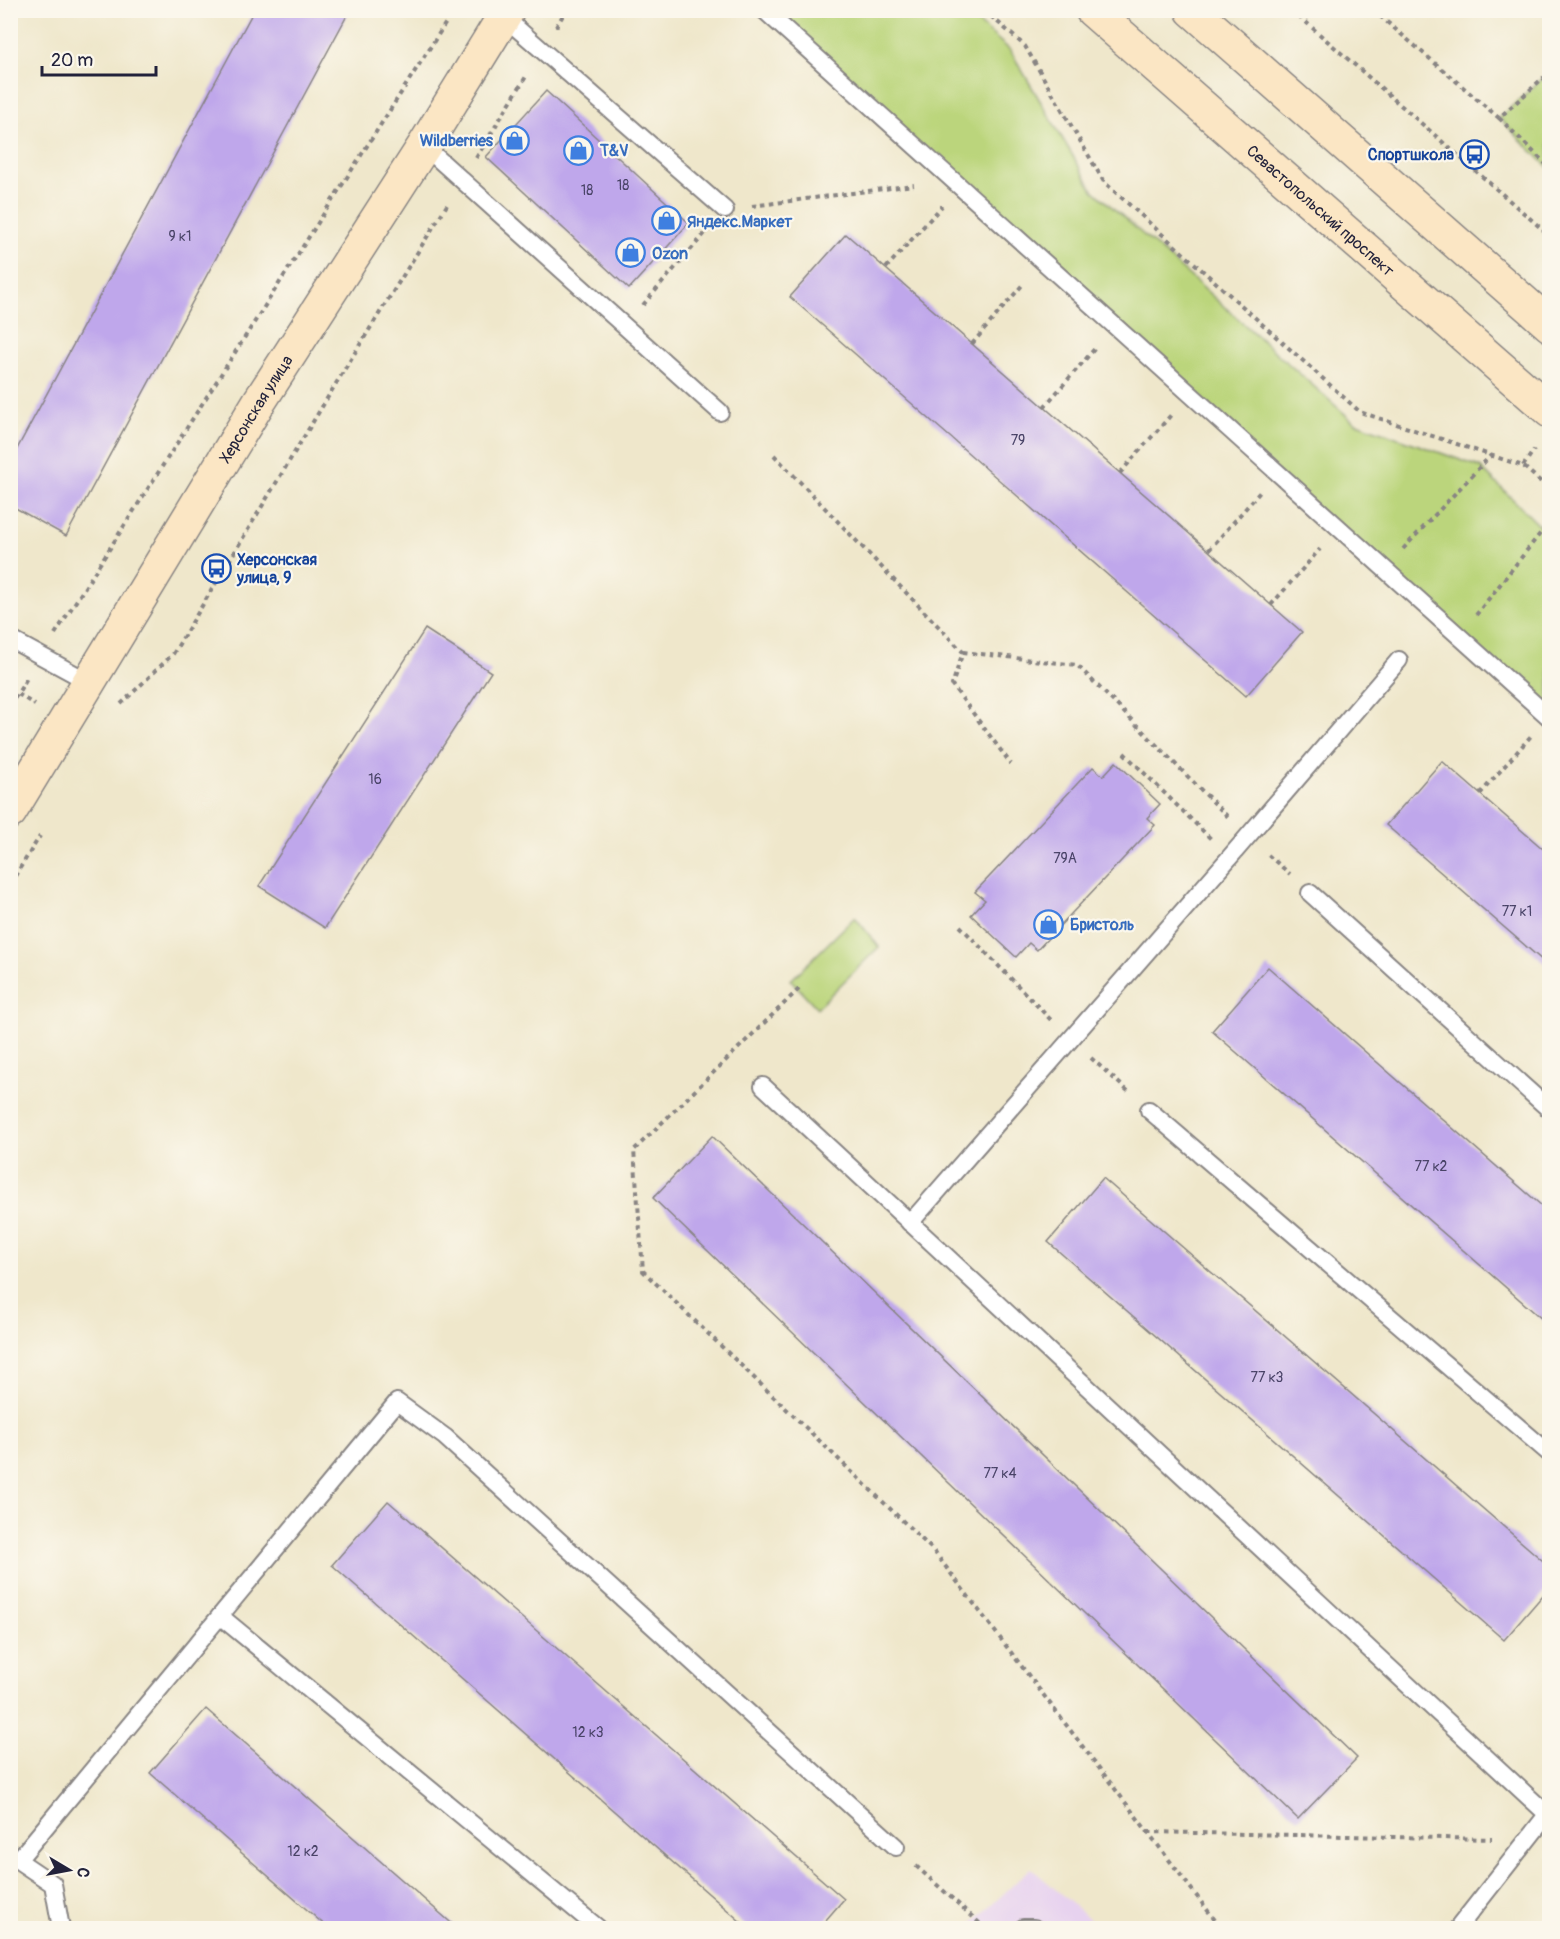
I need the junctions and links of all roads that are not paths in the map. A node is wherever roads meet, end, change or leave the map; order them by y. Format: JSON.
{"nodes":[{"id":1,"x":764,"y":10,"type":"edge"},
{"id":2,"x":1092,"y":10,"type":"edge"},
{"id":3,"x":1192,"y":10,"type":"edge"},
{"id":4,"x":506,"y":14,"type":"edge"},
{"id":5,"x":424,"y":146,"type":"junction"},
{"id":6,"x":725,"y":210,"type":"road end"},
{"id":7,"x":1550,"y":325,"type":"edge"},
{"id":8,"x":1550,"y":411,"type":"edge"},
{"id":9,"x":720,"y":412,"type":"dead end"},
{"id":10,"x":10,"y":639,"type":"edge"},
{"id":11,"x":1399,"y":660,"type":"dead end"},
{"id":12,"x":89,"y":682,"type":"junction"},
{"id":13,"x":1549,"y":718,"type":"edge"},
{"id":14,"x":10,"y":812,"type":"edge"},
{"id":15,"x":1310,"y":893,"type":"road end"},
{"id":16,"x":763,"y":1086,"type":"dead end"},
{"id":17,"x":1149,"y":1110,"type":"road end"},
{"id":18,"x":1550,"y":1110,"type":"edge"},
{"id":19,"x":910,"y":1222,"type":"junction"},
{"id":20,"x":1550,"y":1454,"type":"edge"},
{"id":21,"x":219,"y":1616,"type":"junction"},
{"id":22,"x":1548,"y":1812,"type":"edge"},
{"id":23,"x":896,"y":1847,"type":"road end"},
{"id":24,"x":14,"y":1857,"type":"edge"},
{"id":25,"x":61,"y":1929,"type":"edge"},
{"id":26,"x":598,"y":1929,"type":"edge"},
{"id":27,"x":1023,"y":1929,"type":"edge"},
{"id":28,"x":1034,"y":1929,"type":"edge"},
{"id":29,"x":1458,"y":1929,"type":"edge"}],
"edges":[{"from":1,"to":13,"type":"lane"},
{"from":2,"to":8,"type":"main road","name":"Севастопольский проспект"},
{"from":3,"to":7,"type":"main road"},
{"from":4,"to":5,"type":"main road","name":"Херсонская улица"},
{"from":4,"to":6,"type":"lane"},
{"from":5,"to":9,"type":"lane"},
{"from":5,"to":12,"type":"main road","name":"Херсонская улица"},
{"from":10,"to":12,"type":"lane"},
{"from":11,"to":19,"type":"lane"},
{"from":12,"to":14,"type":"main road","name":"Херсонская улица"},
{"from":15,"to":18,"type":"lane"},
{"from":16,"to":19,"type":"lane"},
{"from":17,"to":20,"type":"lane"},
{"from":19,"to":22,"type":"lane"},
{"from":21,"to":23,"type":"lane"},
{"from":21,"to":24,"type":"lane"},
{"from":21,"to":26,"type":"lane"},
{"from":22,"to":29,"type":"lane"},
{"from":24,"to":25,"type":"lane"},
{"from":27,"to":28,"type":"lane"}]}
